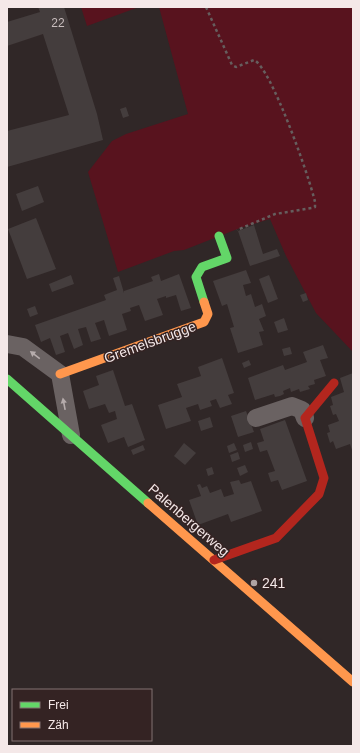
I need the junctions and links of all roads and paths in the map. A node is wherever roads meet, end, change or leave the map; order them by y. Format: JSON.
{"nodes":[{"id":1,"x":206,"y":7,"type":"edge"},
{"id":2,"x":219,"y":236,"type":"joint"},
{"id":3,"x":7,"y":344,"type":"edge"},
{"id":4,"x":60,"y":374,"type":"junction"},
{"id":5,"x":7,"y":379,"type":"edge"},
{"id":6,"x":334,"y":383,"type":"dead end"},
{"id":7,"x":256,"y":418,"type":"dead end"},
{"id":8,"x":305,"y":418,"type":"junction"},
{"id":9,"x":70,"y":435,"type":"junction"},
{"id":10,"x":214,"y":560,"type":"junction"},
{"id":11,"x":353,"y":682,"type":"edge"}],
"edges":[{"from":1,"to":2,"type":"path"},
{"from":2,"to":4,"type":"street","name":"Gremelsbrugge"},
{"from":4,"to":3,"type":"street","one_way":true},
{"from":9,"to":4,"type":"street","one_way":true},
{"from":5,"to":9,"type":"street","name":"Palenbergerweg"},
{"from":6,"to":8,"type":"street"},
{"from":7,"to":8,"type":"street"},
{"from":8,"to":10,"type":"street"},
{"from":9,"to":10,"type":"street","name":"Palenbergerweg"},
{"from":10,"to":11,"type":"street","name":"Palenbergerweg"}]}
